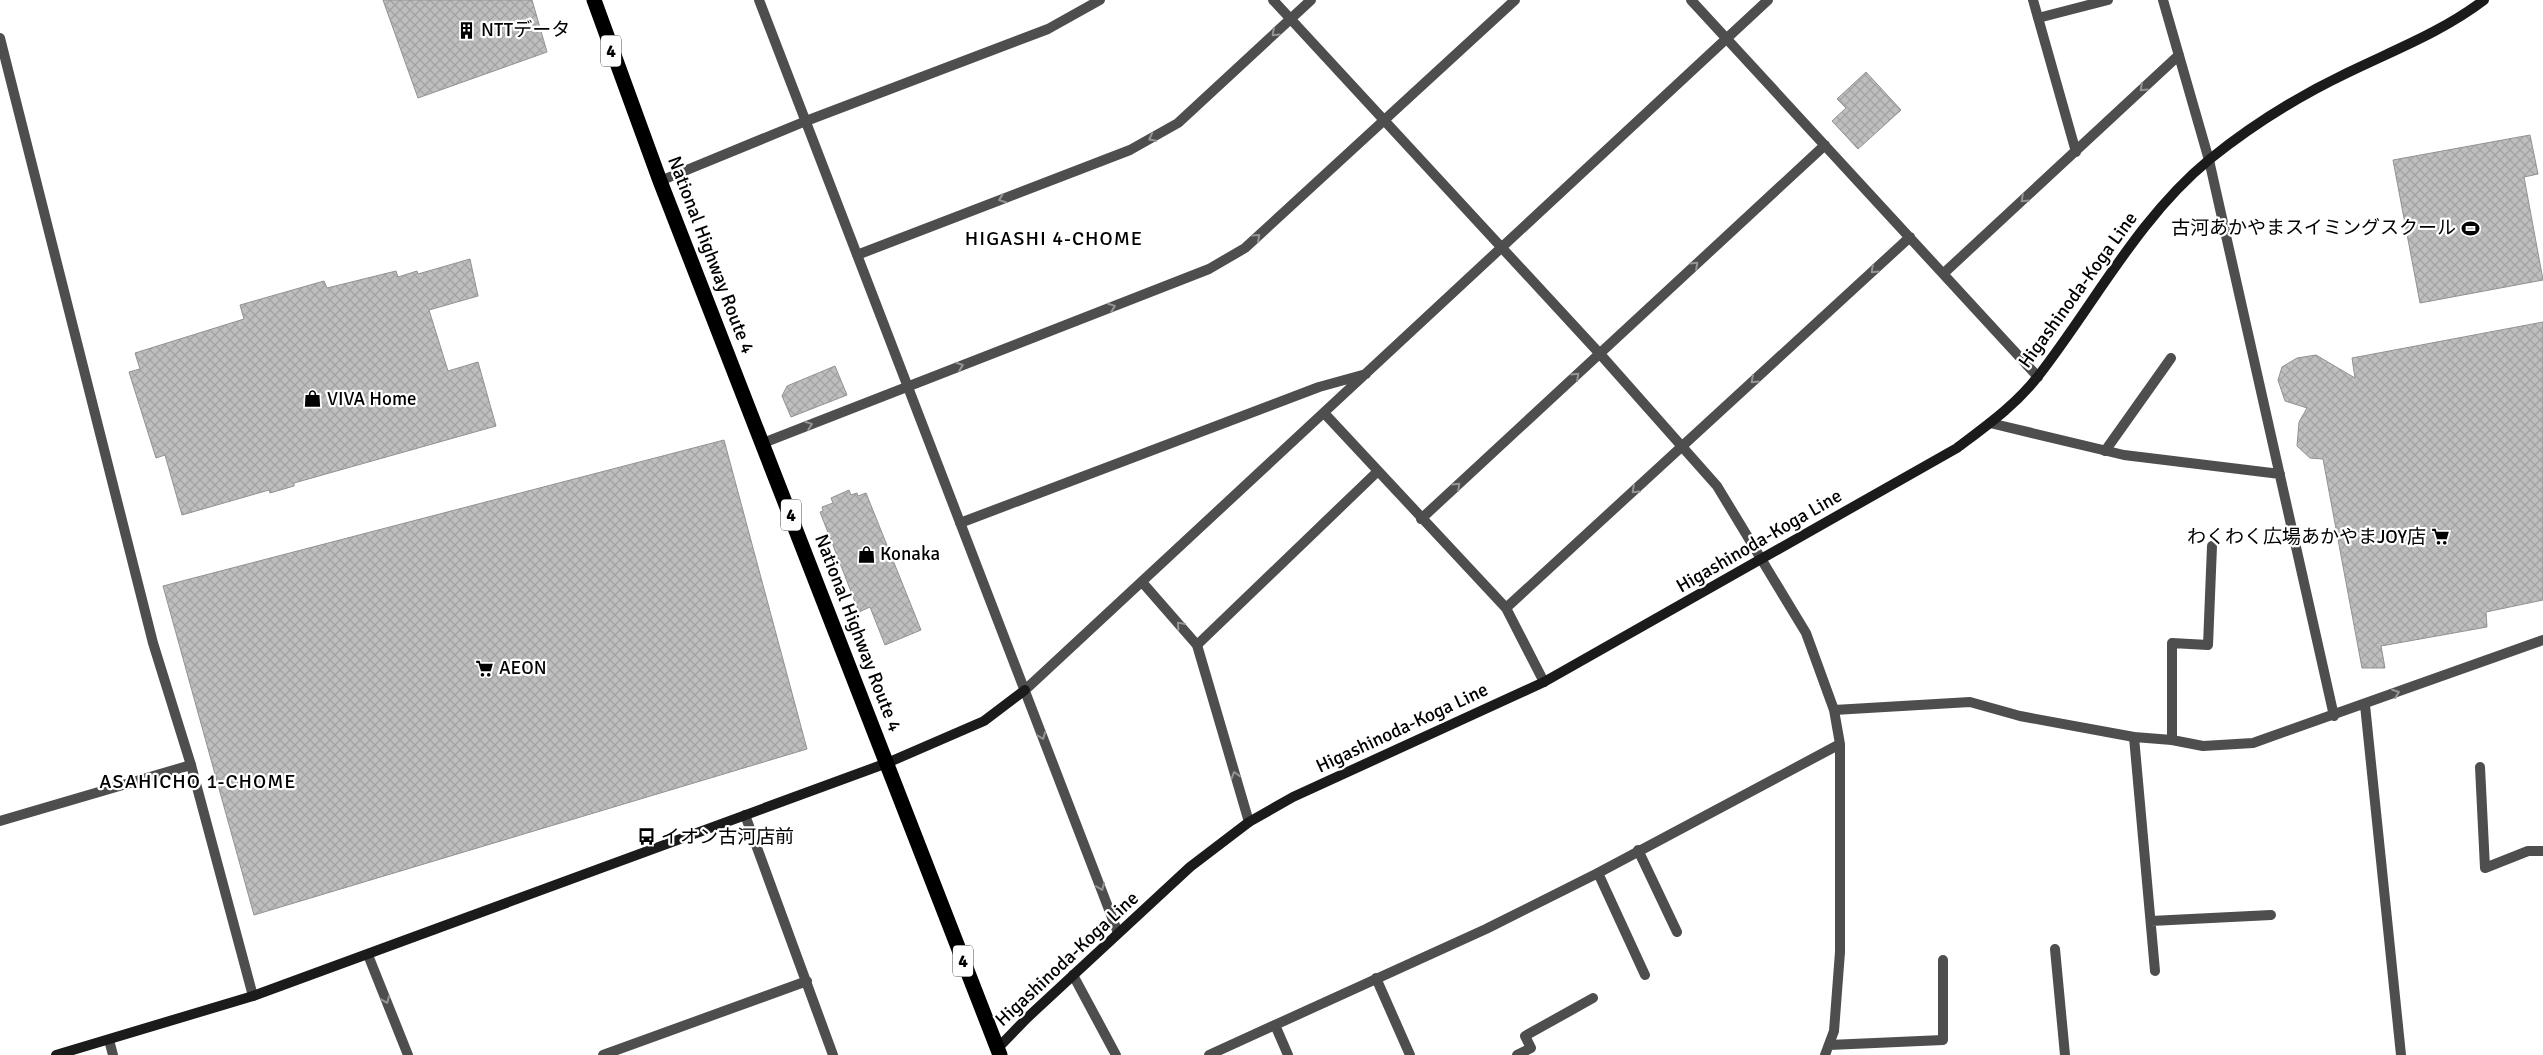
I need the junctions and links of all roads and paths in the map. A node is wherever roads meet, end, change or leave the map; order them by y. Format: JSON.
{"nodes":[{"id":1,"x":594,"y":0,"type":"edge"},
{"id":2,"x":759,"y":0,"type":"edge"},
{"id":3,"x":1100,"y":0,"type":"edge"},
{"id":4,"x":1273,"y":0,"type":"edge"},
{"id":5,"x":1311,"y":0,"type":"edge"},
{"id":6,"x":1515,"y":0,"type":"edge"},
{"id":7,"x":1691,"y":0,"type":"edge"},
{"id":8,"x":1768,"y":0,"type":"edge"},
{"id":9,"x":2033,"y":0,"type":"edge"},
{"id":10,"x":2108,"y":0,"type":"edge"},
{"id":11,"x":2163,"y":0,"type":"edge"},
{"id":12,"x":2484,"y":0,"type":"edge"},
{"id":13,"x":2038,"y":18,"type":"junction"},
{"id":14,"x":1291,"y":19,"type":"junction"},
{"id":15,"x":0,"y":38,"type":"edge"},
{"id":16,"x":1727,"y":39,"type":"junction"},
{"id":17,"x":2,"y":51,"type":"edge"},
{"id":18,"x":2179,"y":55,"type":"junction"},
{"id":19,"x":806,"y":121,"type":"junction"},
{"id":20,"x":1384,"y":122,"type":"junction"},
{"id":21,"x":1825,"y":145,"type":"junction"},
{"id":22,"x":2076,"y":152,"type":"junction"},
{"id":23,"x":2209,"y":160,"type":"junction"},
{"id":24,"x":660,"y":181,"type":"junction"},
{"id":25,"x":1910,"y":237,"type":"junction"},
{"id":26,"x":1501,"y":249,"type":"junction"},
{"id":27,"x":858,"y":255,"type":"junction"},
{"id":28,"x":1944,"y":273,"type":"junction"},
{"id":29,"x":1600,"y":354,"type":"junction"},
{"id":30,"x":2171,"y":358,"type":"dead end"},
{"id":31,"x":1367,"y":374,"type":"junction"},
{"id":32,"x":2038,"y":377,"type":"junction"},
{"id":33,"x":908,"y":387,"type":"junction"},
{"id":34,"x":1324,"y":414,"type":"junction"},
{"id":35,"x":1990,"y":423,"type":"junction"},
{"id":36,"x":763,"y":443,"type":"junction"},
{"id":37,"x":1681,"y":447,"type":"junction"},
{"id":38,"x":2105,"y":451,"type":"junction"},
{"id":39,"x":1377,"y":472,"type":"junction"},
{"id":40,"x":2280,"y":474,"type":"junction"},
{"id":41,"x":1421,"y":519,"type":"junction"},
{"id":42,"x":960,"y":523,"type":"junction"},
{"id":43,"x":2212,"y":546,"type":"dead end"},
{"id":44,"x":1762,"y":560,"type":"junction"},
{"id":45,"x":1142,"y":582,"type":"junction"},
{"id":46,"x":1506,"y":608,"type":"junction"},
{"id":47,"x":2543,"y":640,"type":"edge"},
{"id":48,"x":1197,"y":644,"type":"junction"},
{"id":49,"x":1544,"y":682,"type":"junction"},
{"id":50,"x":1025,"y":690,"type":"junction"},
{"id":51,"x":2365,"y":705,"type":"junction"},
{"id":52,"x":1834,"y":710,"type":"junction"},
{"id":53,"x":2334,"y":716,"type":"junction"},
{"id":54,"x":2134,"y":737,"type":"junction"},
{"id":55,"x":2172,"y":740,"type":"junction"},
{"id":56,"x":1840,"y":744,"type":"junction"},
{"id":57,"x":887,"y":763,"type":"junction"},
{"id":58,"x":191,"y":765,"type":"junction"},
{"id":59,"x":2480,"y":767,"type":"dead end"},
{"id":60,"x":745,"y":815,"type":"junction"},
{"id":61,"x":0,"y":821,"type":"edge"},
{"id":62,"x":1249,"y":822,"type":"junction"},
{"id":63,"x":1638,"y":850,"type":"junction"},
{"id":64,"x":2543,"y":850,"type":"edge"},
{"id":65,"x":1598,"y":873,"type":"junction"},
{"id":66,"x":2271,"y":916,"type":"dead end"},
{"id":67,"x":2151,"y":921,"type":"junction"},
{"id":68,"x":1677,"y":932,"type":"dead end"},
{"id":69,"x":1118,"y":933,"type":"junction"},
{"id":70,"x":2055,"y":949,"type":"dead end"},
{"id":71,"x":368,"y":955,"type":"junction"},
{"id":72,"x":1943,"y":960,"type":"dead end"},
{"id":73,"x":2155,"y":971,"type":"dead end"},
{"id":74,"x":1073,"y":975,"type":"junction"},
{"id":75,"x":1645,"y":975,"type":"dead end"},
{"id":76,"x":1376,"y":978,"type":"junction"},
{"id":77,"x":807,"y":981,"type":"junction"},
{"id":78,"x":254,"y":996,"type":"junction"},
{"id":79,"x":1593,"y":998,"type":"dead end"},
{"id":80,"x":1274,"y":1025,"type":"junction"},
{"id":81,"x":109,"y":1040,"type":"junction"},
{"id":82,"x":1829,"y":1045,"type":"junction"},
{"id":83,"x":996,"y":1053,"type":"edge"},
{"id":84,"x":56,"y":1055,"type":"edge"},
{"id":85,"x":113,"y":1055,"type":"edge"},
{"id":86,"x":408,"y":1055,"type":"edge"},
{"id":87,"x":603,"y":1055,"type":"edge"},
{"id":88,"x":833,"y":1055,"type":"edge"},
{"id":89,"x":1116,"y":1055,"type":"edge"},
{"id":90,"x":1209,"y":1055,"type":"edge"},
{"id":91,"x":1288,"y":1055,"type":"edge"},
{"id":92,"x":1410,"y":1055,"type":"edge"},
{"id":93,"x":1518,"y":1055,"type":"edge"},
{"id":94,"x":1825,"y":1055,"type":"edge"},
{"id":95,"x":2065,"y":1055,"type":"edge"},
{"id":96,"x":2401,"y":1055,"type":"edge"}],
"edges":[{"from":1,"to":24,"type":"highway","name":"National Highway Route 4","number":"4"},
{"from":2,"to":19,"type":"street"},
{"from":3,"to":19,"type":"street"},
{"from":4,"to":14,"type":"street"},
{"from":5,"to":14,"type":"street"},
{"from":6,"to":20,"type":"street"},
{"from":7,"to":16,"type":"street"},
{"from":8,"to":16,"type":"street"},
{"from":9,"to":13,"type":"street"},
{"from":10,"to":13,"type":"street"},
{"from":11,"to":18,"type":"street"},
{"from":12,"to":23,"type":"main road","name":"Higashinoda-Koga Line"},
{"from":13,"to":22,"type":"street"},
{"from":14,"to":20,"type":"street"},
{"from":14,"to":27,"type":"street","one_way":true},
{"from":15,"to":17,"type":"street"},
{"from":16,"to":21,"type":"street"},
{"from":16,"to":26,"type":"street"},
{"from":17,"to":58,"type":"street"},
{"from":18,"to":22,"type":"street","one_way":true},
{"from":18,"to":23,"type":"street"},
{"from":19,"to":24,"type":"street"},
{"from":19,"to":27,"type":"street"},
{"from":20,"to":26,"type":"street"},
{"from":33,"to":20,"type":"street","one_way":true},
{"from":21,"to":25,"type":"street"},
{"from":29,"to":21,"type":"street","one_way":true},
{"from":22,"to":28,"type":"street","one_way":true},
{"from":23,"to":32,"type":"main road","name":"Higashinoda-Koga Line"},
{"from":23,"to":40,"type":"street"},
{"from":24,"to":36,"type":"highway","name":"National Highway Route 4","number":"4"},
{"from":25,"to":28,"type":"street"},
{"from":25,"to":37,"type":"street","one_way":true},
{"from":26,"to":29,"type":"street"},
{"from":26,"to":31,"type":"street"},
{"from":27,"to":33,"type":"street"},
{"from":28,"to":32,"type":"street"},
{"from":29,"to":37,"type":"street"},
{"from":41,"to":29,"type":"street","one_way":true},
{"from":30,"to":38,"type":"street"},
{"from":31,"to":34,"type":"street"},
{"from":31,"to":42,"type":"street"},
{"from":32,"to":35,"type":"main road","name":"Higashinoda-Koga Line"},
{"from":36,"to":33,"type":"street","one_way":true},
{"from":33,"to":42,"type":"street"},
{"from":34,"to":39,"type":"street"},
{"from":34,"to":45,"type":"street"},
{"from":35,"to":38,"type":"street"},
{"from":35,"to":44,"type":"main road","name":"Higashinoda-Koga Line"},
{"from":36,"to":57,"type":"highway","name":"National Highway Route 4","number":"4"},
{"from":37,"to":44,"type":"street"},
{"from":37,"to":46,"type":"street","one_way":true},
{"from":38,"to":40,"type":"street"},
{"from":39,"to":41,"type":"street"},
{"from":39,"to":48,"type":"street"},
{"from":40,"to":53,"type":"street"},
{"from":41,"to":46,"type":"street"},
{"from":42,"to":50,"type":"street"},
{"from":43,"to":55,"type":"street"},
{"from":44,"to":49,"type":"main road","name":"Higashinoda-Koga Line"},
{"from":44,"to":52,"type":"street"},
{"from":48,"to":45,"type":"street","one_way":true},
{"from":45,"to":50,"type":"street"},
{"from":46,"to":49,"type":"street"},
{"from":51,"to":47,"type":"street","one_way":true},
{"from":62,"to":48,"type":"street","one_way":true},
{"from":49,"to":62,"type":"main road","name":"Higashinoda-Koga Line"},
{"from":50,"to":57,"type":"main road"},
{"from":50,"to":69,"type":"street","one_way":true},
{"from":51,"to":53,"type":"street"},
{"from":51,"to":96,"type":"street"},
{"from":52,"to":54,"type":"street"},
{"from":52,"to":56,"type":"street"},
{"from":53,"to":55,"type":"street"},
{"from":54,"to":55,"type":"street"},
{"from":54,"to":67,"type":"street"},
{"from":56,"to":63,"type":"street"},
{"from":56,"to":82,"type":"street"},
{"from":57,"to":60,"type":"main road"},
{"from":57,"to":83,"type":"highway","name":"National Highway Route 4","number":"4"},
{"from":58,"to":61,"type":"street"},
{"from":58,"to":78,"type":"street"},
{"from":59,"to":64,"type":"street"},
{"from":60,"to":71,"type":"main road"},
{"from":60,"to":77,"type":"street"},
{"from":62,"to":69,"type":"main road","name":"Higashinoda-Koga Line"},
{"from":63,"to":65,"type":"street"},
{"from":63,"to":68,"type":"street"},
{"from":65,"to":75,"type":"street"},
{"from":65,"to":76,"type":"street"},
{"from":66,"to":67,"type":"street"},
{"from":67,"to":73,"type":"street"},
{"from":69,"to":74,"type":"main road","name":"Higashinoda-Koga Line"},
{"from":70,"to":95,"type":"street"},
{"from":71,"to":78,"type":"main road"},
{"from":71,"to":86,"type":"street","one_way":true},
{"from":72,"to":82,"type":"street"},
{"from":74,"to":83,"type":"main road","name":"Higashinoda-Koga Line"},
{"from":74,"to":89,"type":"street"},
{"from":76,"to":80,"type":"street"},
{"from":76,"to":92,"type":"street"},
{"from":77,"to":87,"type":"street"},
{"from":77,"to":88,"type":"street"},
{"from":78,"to":81,"type":"main road"},
{"from":79,"to":93,"type":"street"},
{"from":80,"to":90,"type":"street"},
{"from":80,"to":91,"type":"street"},
{"from":81,"to":84,"type":"main road"},
{"from":81,"to":85,"type":"street"},
{"from":82,"to":94,"type":"street"}]}
